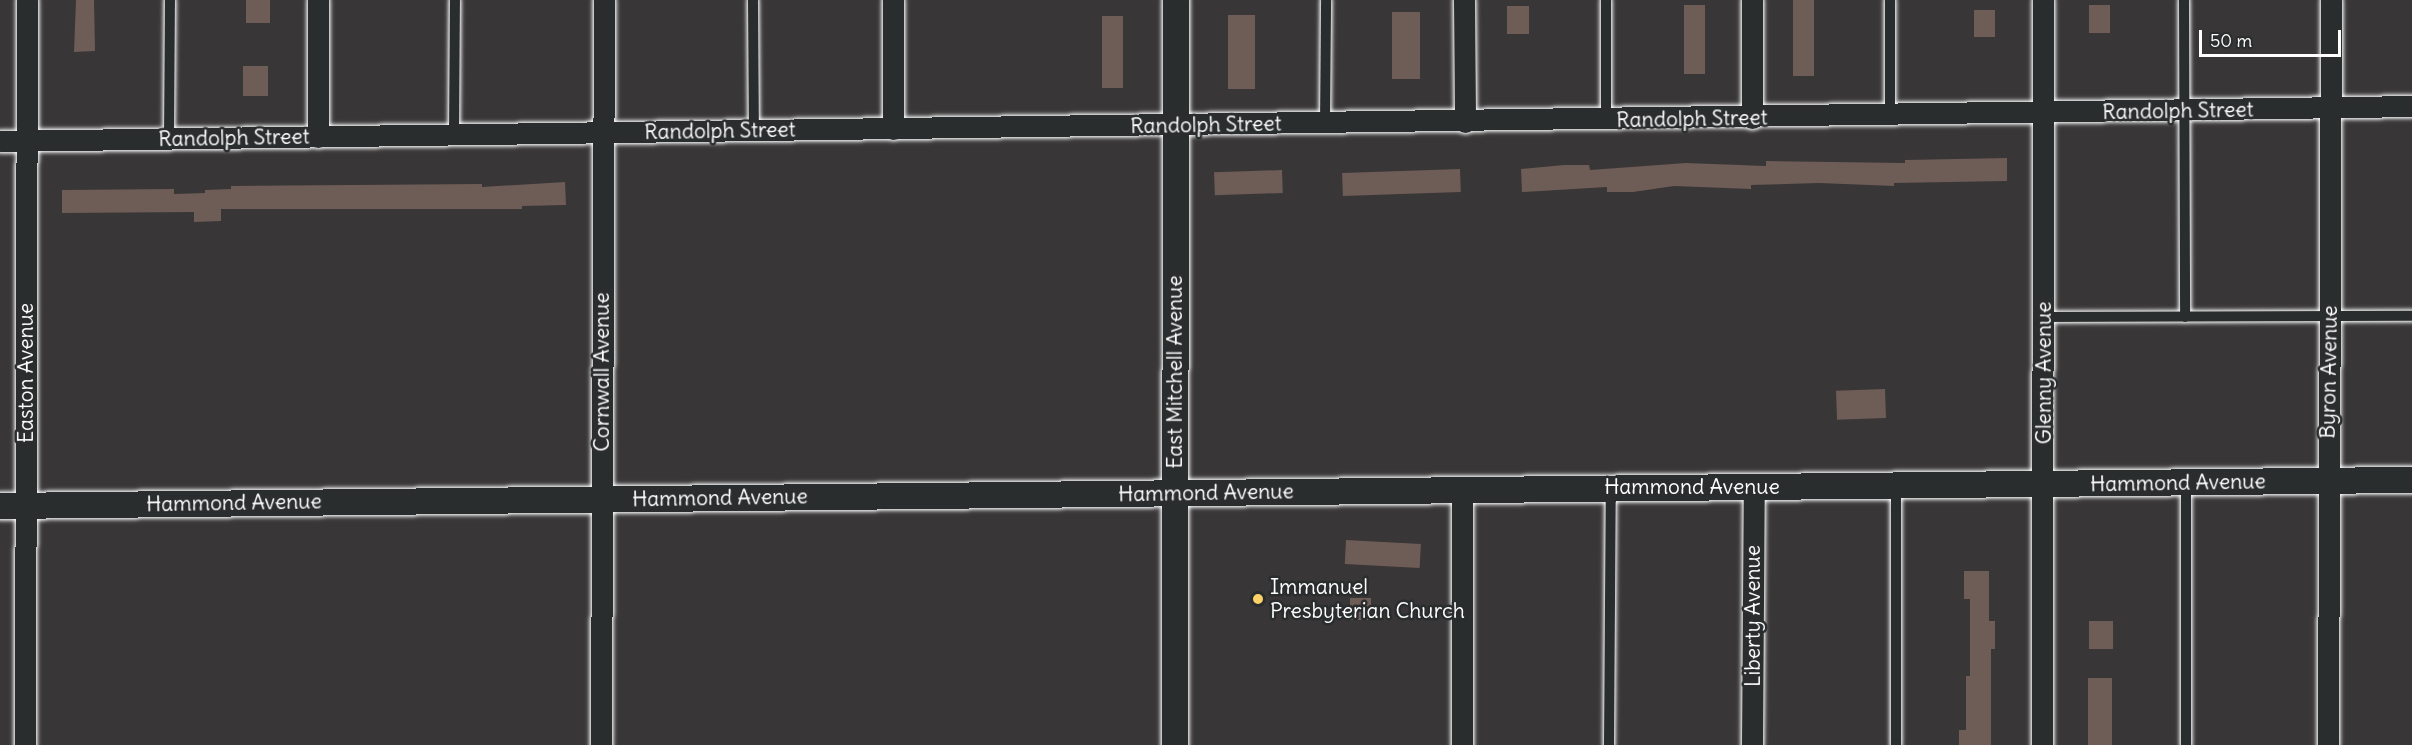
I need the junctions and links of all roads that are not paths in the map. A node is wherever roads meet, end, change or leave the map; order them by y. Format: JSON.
{"nodes":[{"id":1,"x":27,"y":0,"type":"edge"},
{"id":2,"x":170,"y":0,"type":"edge"},
{"id":3,"x":318,"y":0,"type":"edge"},
{"id":4,"x":455,"y":0,"type":"edge"},
{"id":5,"x":604,"y":0,"type":"edge"},
{"id":6,"x":753,"y":0,"type":"edge"},
{"id":7,"x":893,"y":0,"type":"edge"},
{"id":8,"x":1176,"y":0,"type":"edge"},
{"id":9,"x":1326,"y":0,"type":"edge"},
{"id":10,"x":1464,"y":0,"type":"edge"},
{"id":11,"x":1606,"y":0,"type":"edge"},
{"id":12,"x":1752,"y":0,"type":"edge"},
{"id":13,"x":1890,"y":0,"type":"edge"},
{"id":14,"x":2043,"y":0,"type":"edge"},
{"id":15,"x":2184,"y":0,"type":"edge"},
{"id":16,"x":2331,"y":0,"type":"edge"},
{"id":17,"x":2412,"y":106,"type":"edge"},
{"id":18,"x":2331,"y":108,"type":"junction"},
{"id":19,"x":2183,"y":111,"type":"junction"},
{"id":20,"x":2043,"y":113,"type":"junction"},
{"id":21,"x":1890,"y":116,"type":"junction"},
{"id":22,"x":1752,"y":118,"type":"junction"},
{"id":23,"x":1606,"y":120,"type":"junction"},
{"id":24,"x":1465,"y":122,"type":"junction"},
{"id":25,"x":1325,"y":123,"type":"junction"},
{"id":26,"x":1176,"y":125,"type":"junction"},
{"id":27,"x":893,"y":129,"type":"junction"},
{"id":28,"x":754,"y":131,"type":"junction"},
{"id":29,"x":603,"y":133,"type":"junction"},
{"id":30,"x":454,"y":135,"type":"junction"},
{"id":31,"x":318,"y":137,"type":"junction"},
{"id":32,"x":169,"y":139,"type":"junction"},
{"id":33,"x":0,"y":141,"type":"edge"},
{"id":34,"x":27,"y":141,"type":"junction"},
{"id":35,"x":2412,"y":316,"type":"edge"},
{"id":36,"x":2045,"y":317,"type":"junction"},
{"id":37,"x":2185,"y":317,"type":"junction"},
{"id":38,"x":2330,"y":317,"type":"junction"},
{"id":39,"x":2412,"y":480,"type":"edge"},
{"id":40,"x":2328,"y":481,"type":"junction"},
{"id":41,"x":2186,"y":483,"type":"junction"},
{"id":42,"x":2044,"y":484,"type":"junction"},
{"id":43,"x":1896,"y":486,"type":"junction"},
{"id":44,"x":1754,"y":487,"type":"junction"},
{"id":45,"x":1611,"y":488,"type":"junction"},
{"id":46,"x":1462,"y":490,"type":"junction"},
{"id":47,"x":1175,"y":493,"type":"junction"},
{"id":48,"x":602,"y":499,"type":"junction"},
{"id":49,"x":26,"y":505,"type":"junction"},
{"id":50,"x":0,"y":506,"type":"edge"},
{"id":51,"x":25,"y":745,"type":"edge"},
{"id":52,"x":601,"y":745,"type":"edge"},
{"id":53,"x":1175,"y":745,"type":"edge"},
{"id":54,"x":1462,"y":745,"type":"edge"},
{"id":55,"x":1609,"y":745,"type":"edge"},
{"id":56,"x":1752,"y":745,"type":"edge"},
{"id":57,"x":1896,"y":745,"type":"edge"},
{"id":58,"x":2042,"y":745,"type":"edge"},
{"id":59,"x":2186,"y":745,"type":"edge"},
{"id":60,"x":2328,"y":745,"type":"edge"}],
"edges":[{"from":1,"to":34,"type":"street","name":"Easton Avenue"},
{"from":2,"to":32,"type":"lane"},
{"from":3,"to":31,"type":"street"},
{"from":4,"to":30,"type":"lane"},
{"from":5,"to":29,"type":"street","name":"Cornwall Avenue"},
{"from":6,"to":28,"type":"lane"},
{"from":7,"to":27,"type":"street"},
{"from":8,"to":26,"type":"street","name":"East Mitchell Avenue"},
{"from":9,"to":25,"type":"lane"},
{"from":10,"to":24,"type":"street"},
{"from":11,"to":23,"type":"lane"},
{"from":12,"to":22,"type":"street"},
{"from":13,"to":21,"type":"lane"},
{"from":14,"to":20,"type":"street","name":"Glenny Avenue"},
{"from":15,"to":19,"type":"lane"},
{"from":16,"to":18,"type":"street","name":"Byron Avenue"},
{"from":17,"to":18,"type":"street","name":"Randolph Street"},
{"from":18,"to":19,"type":"street","name":"Randolph Street"},
{"from":18,"to":38,"type":"street","name":"Byron Avenue"},
{"from":19,"to":20,"type":"street","name":"Randolph Street"},
{"from":19,"to":37,"type":"lane"},
{"from":20,"to":21,"type":"street","name":"Randolph Street"},
{"from":20,"to":36,"type":"street","name":"Glenny Avenue"},
{"from":21,"to":22,"type":"street","name":"Randolph Street"},
{"from":22,"to":23,"type":"street","name":"Randolph Street"},
{"from":23,"to":24,"type":"street","name":"Randolph Street"},
{"from":24,"to":25,"type":"street","name":"Randolph Street"},
{"from":25,"to":26,"type":"street","name":"Randolph Street"},
{"from":26,"to":27,"type":"street","name":"Randolph Street"},
{"from":26,"to":47,"type":"street","name":"East Mitchell Avenue"},
{"from":27,"to":28,"type":"street","name":"Randolph Street"},
{"from":28,"to":29,"type":"street","name":"Randolph Street"},
{"from":29,"to":30,"type":"street","name":"Randolph Street"},
{"from":29,"to":48,"type":"street","name":"Cornwall Avenue"},
{"from":30,"to":31,"type":"street","name":"Randolph Street"},
{"from":31,"to":32,"type":"street","name":"Randolph Street"},
{"from":32,"to":34,"type":"street","name":"Randolph Street"},
{"from":33,"to":34,"type":"street","name":"Randolph Street"},
{"from":34,"to":49,"type":"street","name":"Easton Avenue"},
{"from":35,"to":38,"type":"lane"},
{"from":36,"to":37,"type":"lane"},
{"from":36,"to":42,"type":"street","name":"Glenny Avenue"},
{"from":37,"to":38,"type":"lane"},
{"from":38,"to":40,"type":"street","name":"Byron Avenue"},
{"from":39,"to":40,"type":"street","name":"Hammond Avenue"},
{"from":40,"to":41,"type":"street","name":"Hammond Avenue"},
{"from":40,"to":60,"type":"street","name":"Byron Avenue"},
{"from":41,"to":42,"type":"street","name":"Hammond Avenue"},
{"from":41,"to":59,"type":"lane"},
{"from":42,"to":43,"type":"street","name":"Hammond Avenue"},
{"from":42,"to":58,"type":"street","name":"Glenny Avenue"},
{"from":43,"to":44,"type":"street","name":"Hammond Avenue"},
{"from":43,"to":57,"type":"lane"},
{"from":44,"to":45,"type":"street","name":"Hammond Avenue"},
{"from":44,"to":56,"type":"street","name":"Liberty Avenue"},
{"from":45,"to":46,"type":"street","name":"Hammond Avenue"},
{"from":45,"to":55,"type":"lane"},
{"from":46,"to":47,"type":"street","name":"Hammond Avenue"},
{"from":46,"to":54,"type":"street"},
{"from":47,"to":48,"type":"street","name":"Hammond Avenue"},
{"from":47,"to":53,"type":"street","name":"East Mitchell Avenue"},
{"from":48,"to":49,"type":"street","name":"Hammond Avenue"},
{"from":48,"to":52,"type":"street","name":"Cornwall Avenue"},
{"from":49,"to":50,"type":"street","name":"Hammond Avenue"},
{"from":49,"to":51,"type":"street","name":"Easton Avenue"}]}
